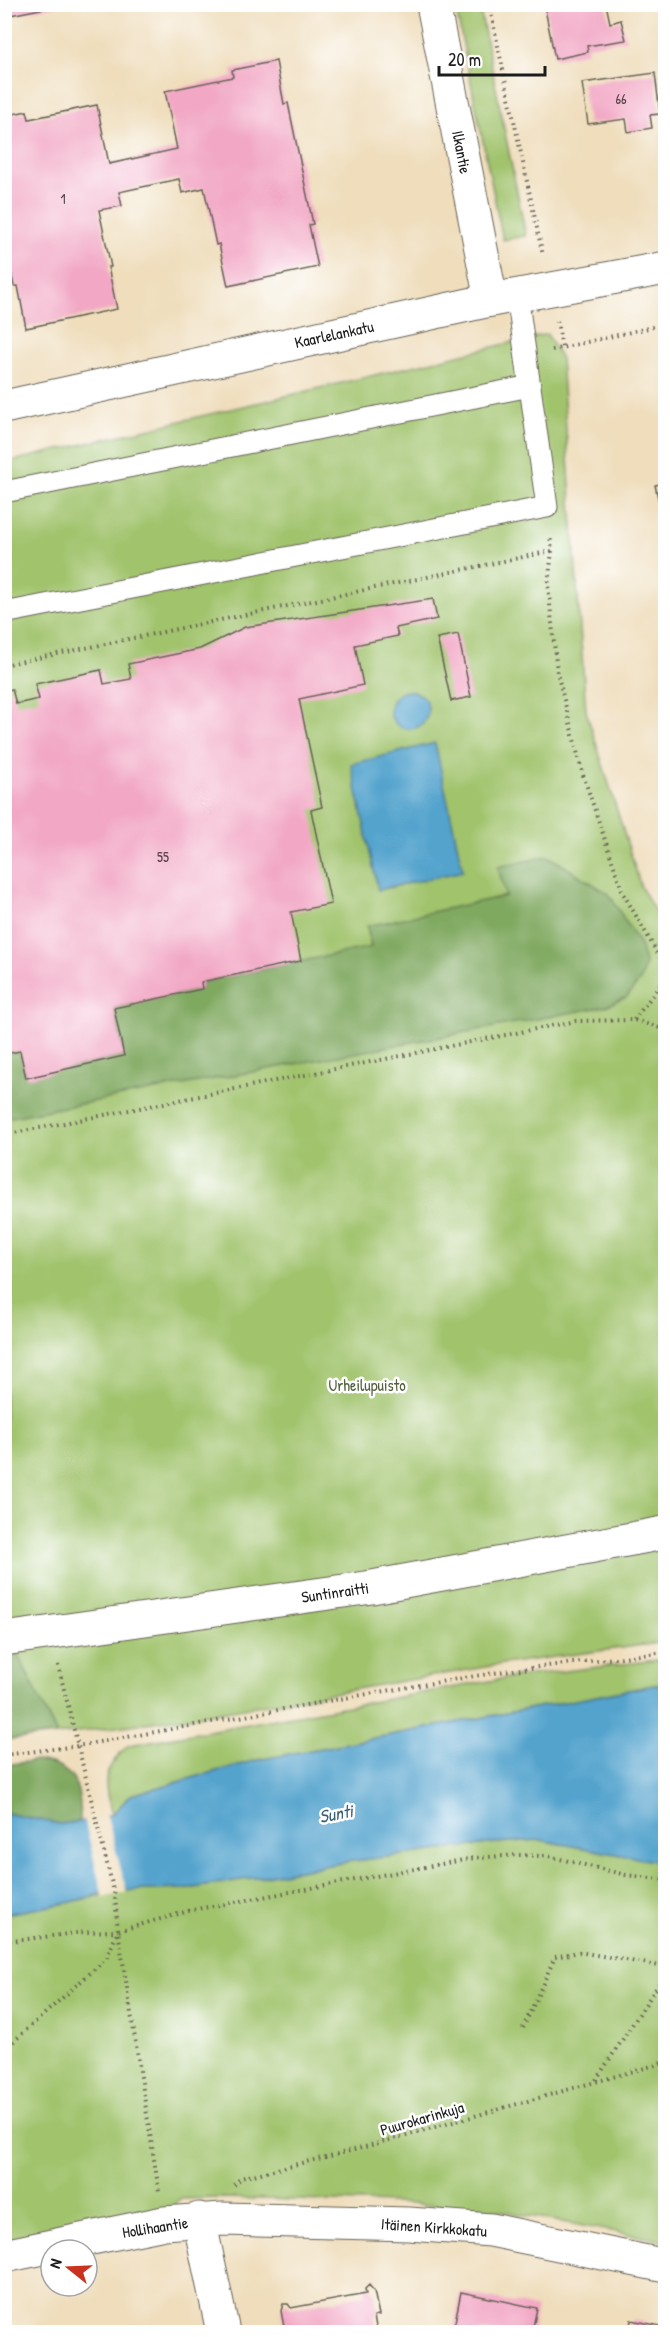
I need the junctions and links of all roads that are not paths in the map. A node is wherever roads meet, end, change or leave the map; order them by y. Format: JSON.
{"nodes":[{"id":1,"x":433,"y":4,"type":"edge"},
{"id":2,"x":666,"y":268,"type":"edge"},
{"id":3,"x":504,"y":297,"type":"junction"},
{"id":4,"x":530,"y":386,"type":"junction"},
{"id":5,"x":4,"y":407,"type":"edge"},
{"id":6,"x":4,"y":492,"type":"edge"},
{"id":7,"x":4,"y":613,"type":"edge"},
{"id":8,"x":664,"y":1533,"type":"edge"},
{"id":9,"x":4,"y":1638,"type":"edge"},
{"id":10,"x":199,"y":2219,"type":"junction"},
{"id":11,"x":4,"y":2256,"type":"edge"},
{"id":12,"x":666,"y":2266,"type":"edge"},
{"id":13,"x":223,"y":2332,"type":"edge"}],
"edges":[{"from":1,"to":3,"type":"street","name":"Ilkantie"},
{"from":2,"to":3,"type":"street","name":"Kaarlelankatu"},
{"from":3,"to":4,"type":"lane"},
{"from":3,"to":5,"type":"street","name":"Kaarlelankatu"},
{"from":4,"to":6,"type":"lane"},
{"from":4,"to":7,"type":"lane"},
{"from":8,"to":9,"type":"street","name":"Suntinraitti"},
{"from":10,"to":11,"type":"street","name":"Hollihaantie"},
{"from":10,"to":12,"type":"street","name":"Itäinen Kirkkokatu"},
{"from":10,"to":13,"type":"street"}]}
